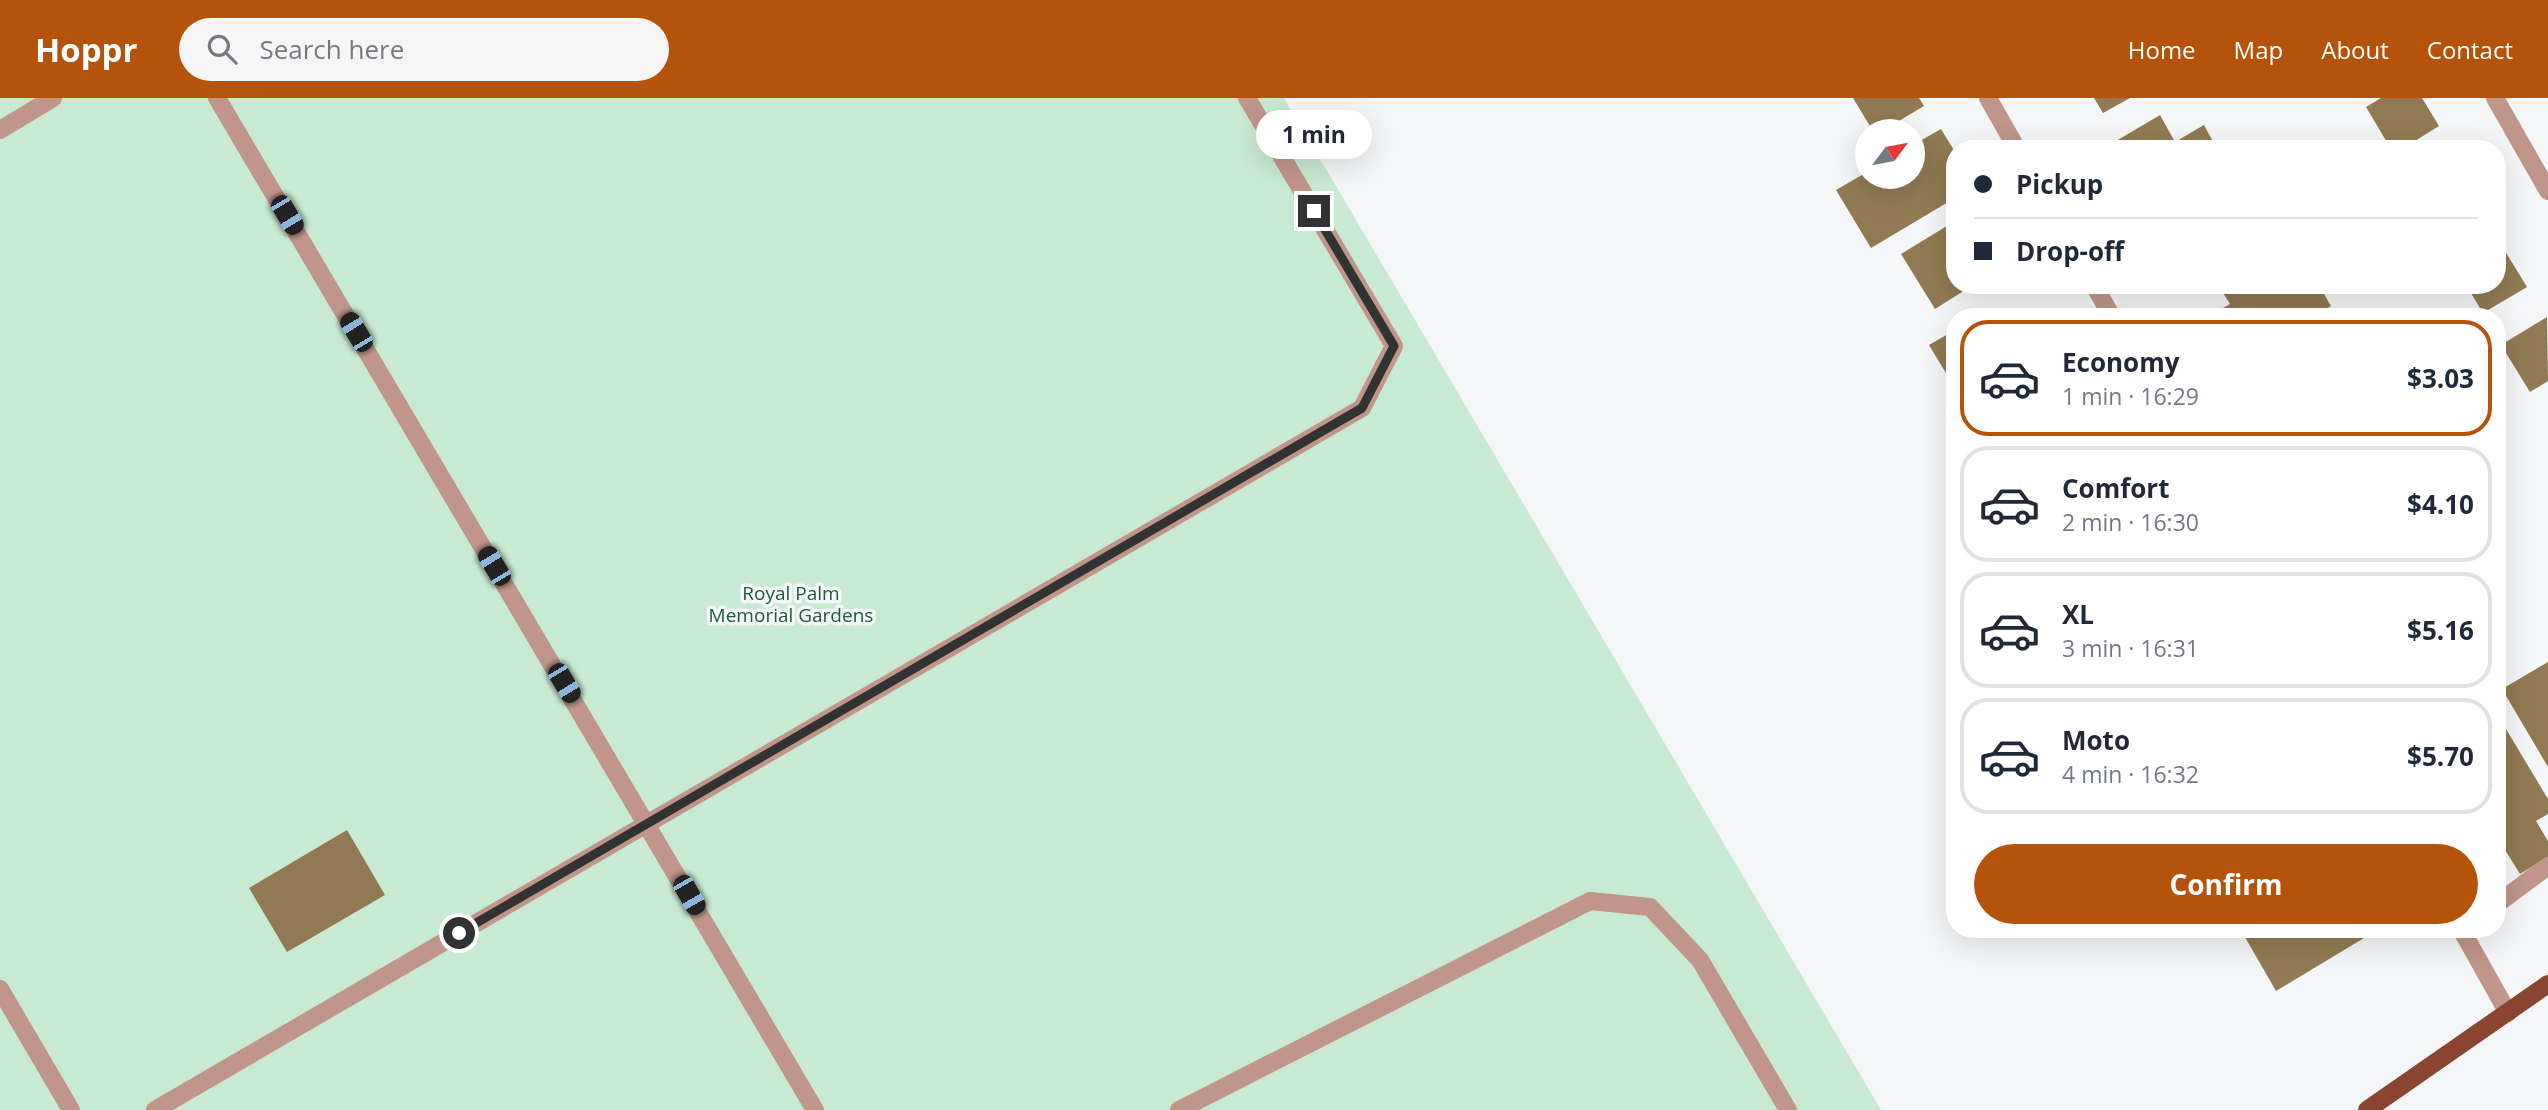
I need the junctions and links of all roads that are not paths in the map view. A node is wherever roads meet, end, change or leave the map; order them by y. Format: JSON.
{"nodes":[{"id":1,"x":53,"y":98,"type":"edge"},
{"id":2,"x":218,"y":98,"type":"edge"},
{"id":3,"x":1247,"y":98,"type":"edge"},
{"id":4,"x":1988,"y":98,"type":"edge"},
{"id":5,"x":2495,"y":98,"type":"edge"},
{"id":6,"x":0,"y":130,"type":"edge"},
{"id":7,"x":2012,"y":140,"type":"edge"},
{"id":8,"x":2548,"y":191,"type":"edge"},
{"id":9,"x":647,"y":824,"type":"junction"},
{"id":10,"x":2548,"y":866,"type":"edge"},
{"id":11,"x":2506,"y":897,"type":"edge"},
{"id":12,"x":2466,"y":938,"type":"edge"},
{"id":13,"x":2548,"y":984,"type":"edge"},
{"id":14,"x":0,"y":989,"type":"edge"},
{"id":15,"x":2508,"y":1013,"type":"junction"},
{"id":16,"x":71,"y":1110,"type":"edge"},
{"id":17,"x":155,"y":1110,"type":"edge"},
{"id":18,"x":815,"y":1110,"type":"edge"},
{"id":19,"x":1179,"y":1110,"type":"edge"},
{"id":20,"x":1788,"y":1110,"type":"edge"},
{"id":21,"x":2367,"y":1110,"type":"edge"}],
"edges":[{"from":1,"to":6,"type":"street"},
{"from":2,"to":9,"type":"street"},
{"from":3,"to":9,"type":"street"},
{"from":4,"to":7,"type":"street"},
{"from":5,"to":8,"type":"street"},
{"from":9,"to":17,"type":"street"},
{"from":9,"to":18,"type":"street"},
{"from":10,"to":11,"type":"street"},
{"from":12,"to":15,"type":"street"},
{"from":13,"to":15,"type":"main road"},
{"from":14,"to":16,"type":"street"},
{"from":15,"to":21,"type":"main road"},
{"from":19,"to":20,"type":"street"}]}
